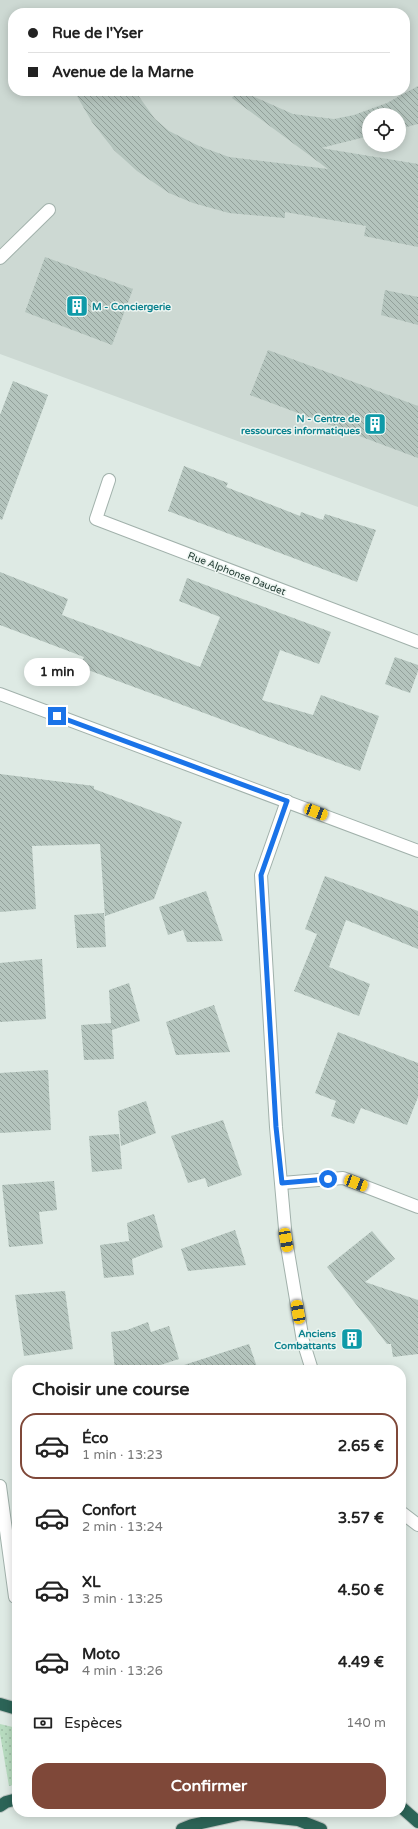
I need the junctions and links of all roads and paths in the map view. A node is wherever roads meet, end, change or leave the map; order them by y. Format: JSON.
{"nodes":[{"id":1,"x":49,"y":210,"type":"dead end"},
{"id":2,"x":0,"y":258,"type":"edge"},
{"id":3,"x":109,"y":480,"type":"dead end"},
{"id":4,"x":418,"y":642,"type":"edge"},
{"id":5,"x":0,"y":694,"type":"edge"},
{"id":6,"x":287,"y":801,"type":"junction"},
{"id":7,"x":418,"y":851,"type":"edge"},
{"id":8,"x":282,"y":1183,"type":"junction"},
{"id":9,"x":418,"y":1206,"type":"edge"},
{"id":10,"x":310,"y":1365,"type":"edge"},
{"id":11,"x":0,"y":1486,"type":"edge"},
{"id":12,"x":406,"y":1516,"type":"edge"},
{"id":13,"x":418,"y":1525,"type":"edge"},
{"id":14,"x":12,"y":1569,"type":"edge"},
{"id":15,"x":0,"y":1704,"type":"edge"},
{"id":16,"x":12,"y":1708,"type":"edge"},
{"id":17,"x":12,"y":1800,"type":"edge"},
{"id":18,"x":0,"y":1806,"type":"edge"},
{"id":19,"x":406,"y":1811,"type":"edge"},
{"id":20,"x":228,"y":1817,"type":"edge"},
{"id":21,"x":270,"y":1817,"type":"edge"},
{"id":22,"x":418,"y":1822,"type":"edge"},
{"id":23,"x":182,"y":1829,"type":"edge"},
{"id":24,"x":321,"y":1829,"type":"edge"}],
"edges":[{"from":1,"to":2,"type":"street"},
{"from":3,"to":4,"type":"street","name":"Rue Alphonse Daudet"},
{"from":5,"to":6,"type":"street"},
{"from":6,"to":7,"type":"street"},
{"from":6,"to":8,"type":"street"},
{"from":8,"to":9,"type":"street"},
{"from":8,"to":10,"type":"street"},
{"from":11,"to":14,"type":"street"},
{"from":12,"to":13,"type":"street"},
{"from":15,"to":16,"type":"highway"},
{"from":17,"to":18,"type":"highway"},
{"from":19,"to":22,"type":"highway"},
{"from":20,"to":23,"type":"highway"},
{"from":21,"to":24,"type":"highway"}]}
